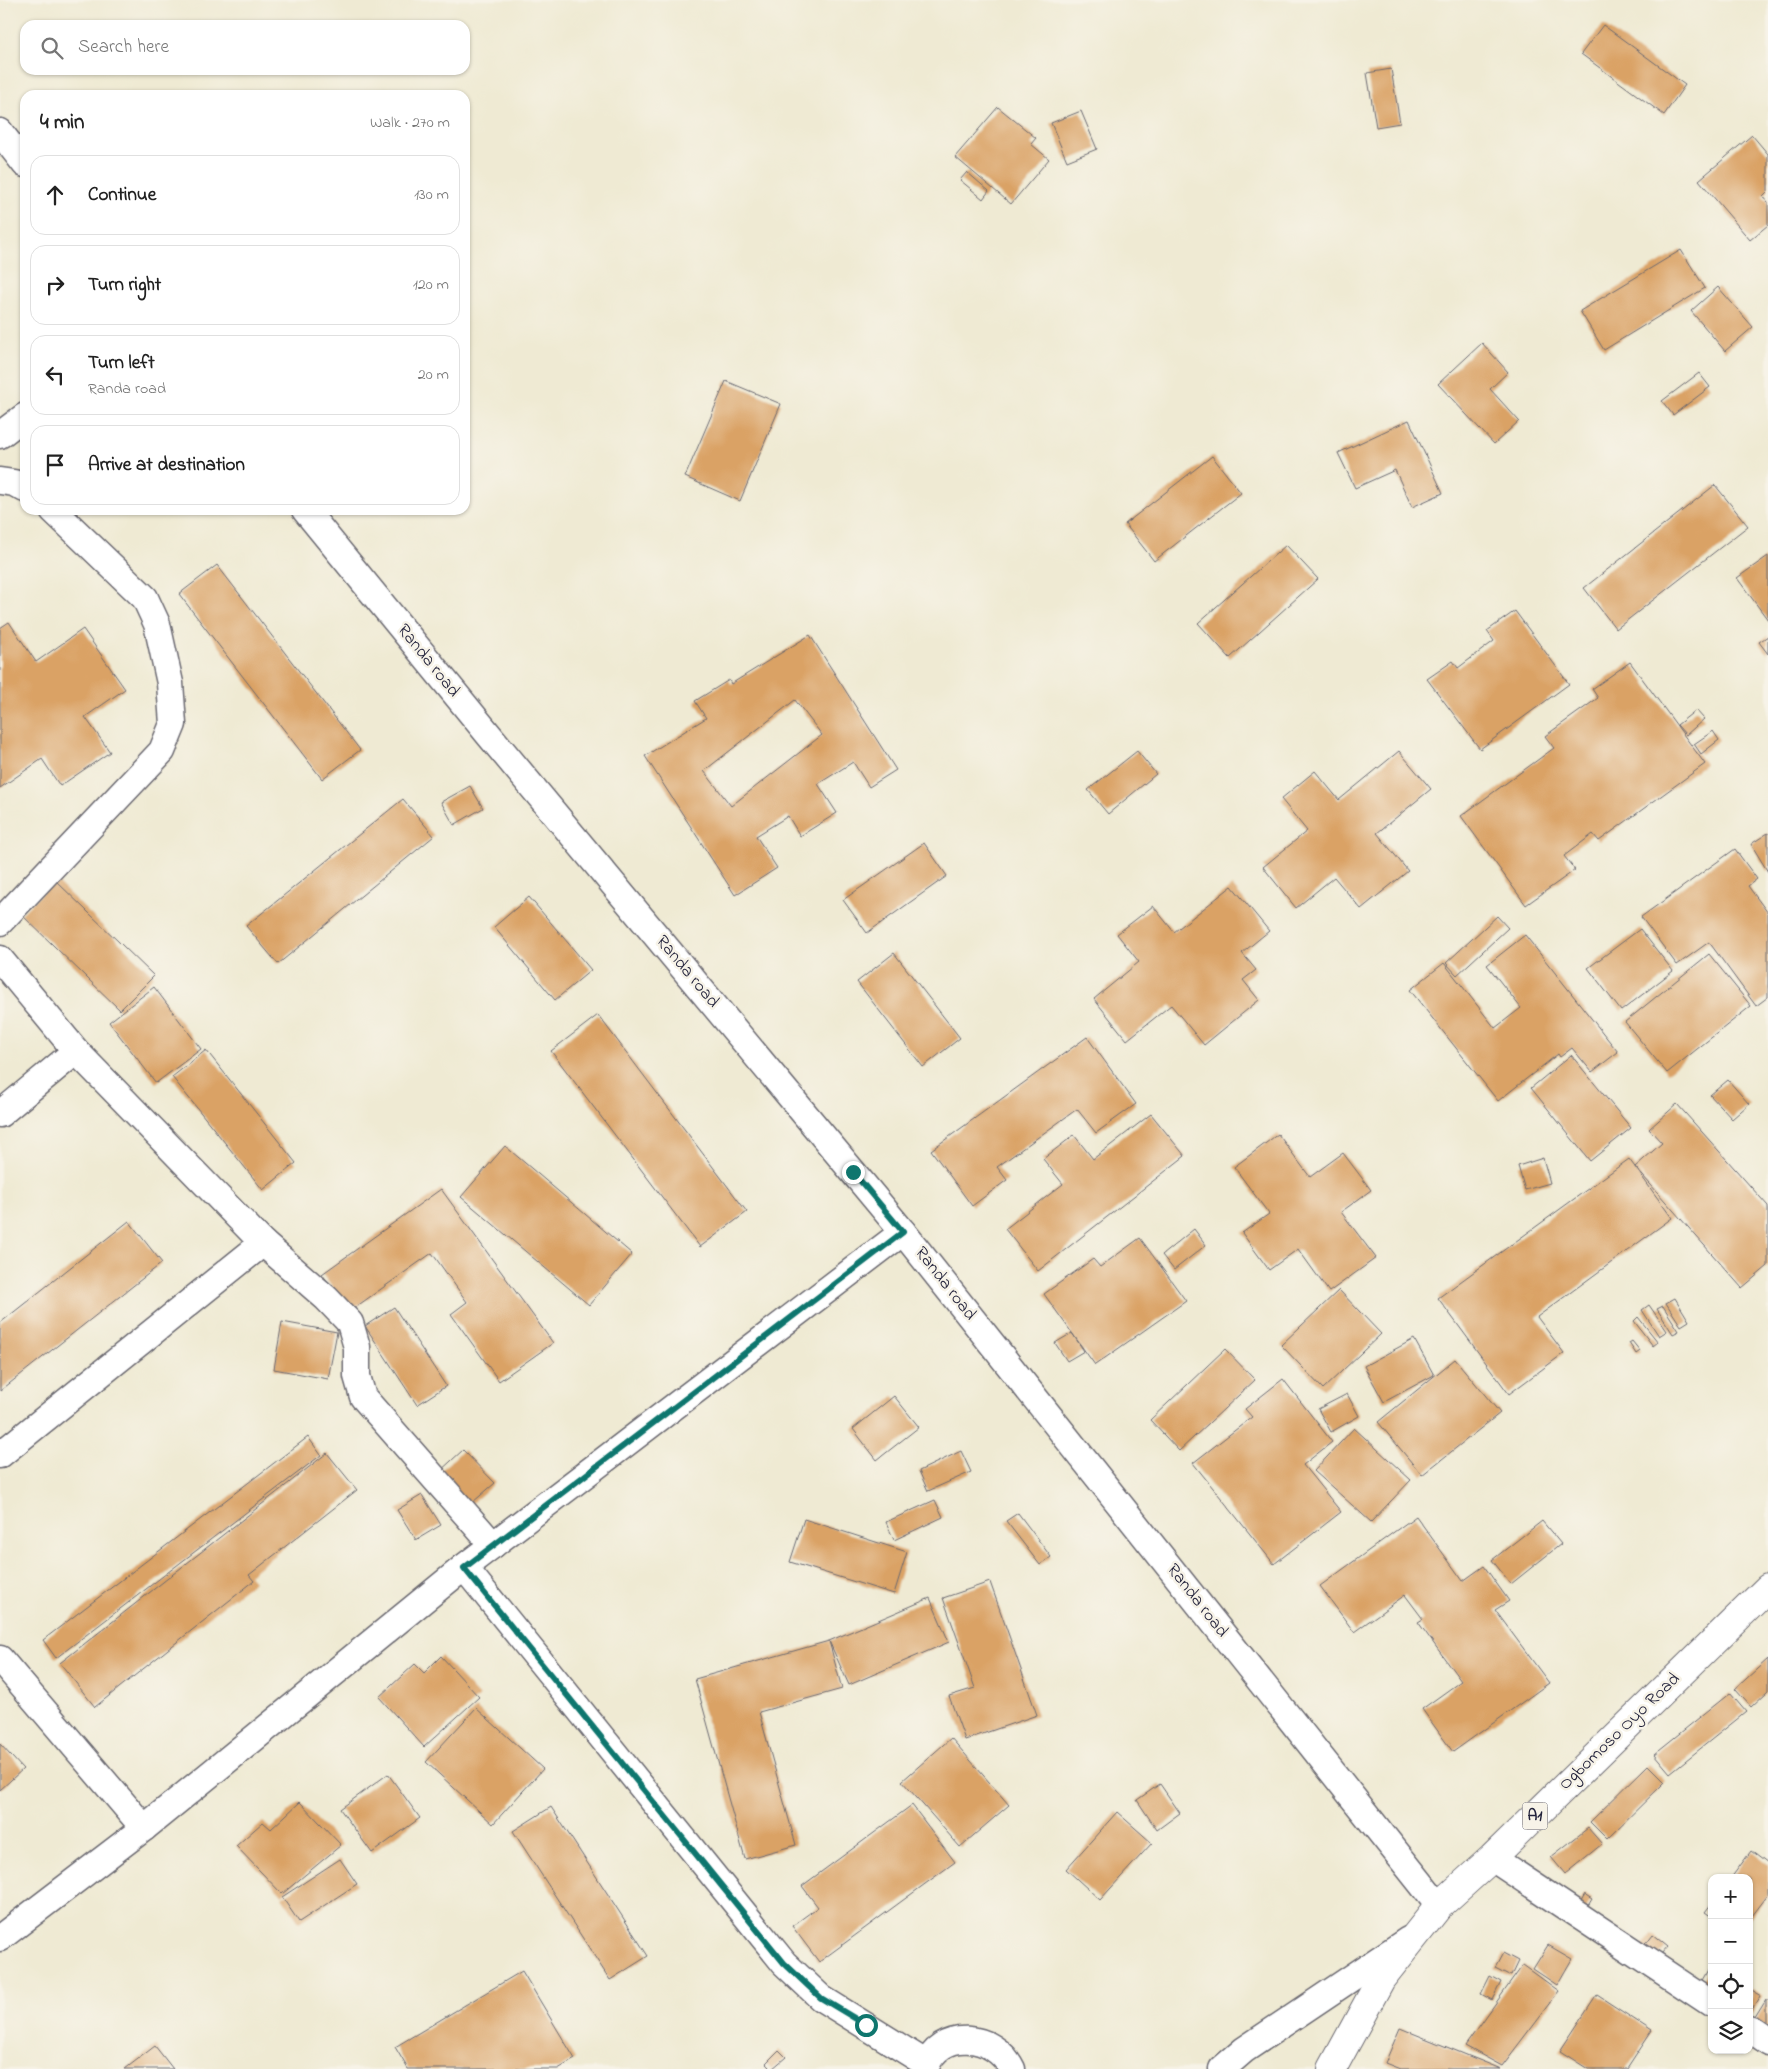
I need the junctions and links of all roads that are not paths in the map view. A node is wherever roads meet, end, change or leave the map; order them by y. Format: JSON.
{"nodes":[{"id":1,"x":0,"y":132,"type":"edge"},
{"id":2,"x":20,"y":158,"type":"edge"},
{"id":3,"x":20,"y":420,"type":"edge"},
{"id":4,"x":0,"y":434,"type":"edge"},
{"id":5,"x":0,"y":481,"type":"edge"},
{"id":6,"x":20,"y":486,"type":"edge"},
{"id":7,"x":58,"y":515,"type":"edge"},
{"id":8,"x":309,"y":515,"type":"edge"},
{"id":9,"x":0,"y":922,"type":"edge"},
{"id":10,"x":0,"y":958,"type":"edge"},
{"id":11,"x":76,"y":1051,"type":"junction"},
{"id":12,"x":0,"y":1114,"type":"edge"},
{"id":13,"x":903,"y":1232,"type":"junction"},
{"id":14,"x":263,"y":1243,"type":"junction"},
{"id":15,"x":0,"y":1455,"type":"edge"},
{"id":16,"x":493,"y":1545,"type":"junction"},
{"id":17,"x":464,"y":1568,"type":"junction"},
{"id":18,"x":1768,"y":1588,"type":"edge"},
{"id":19,"x":0,"y":1659,"type":"edge"},
{"id":20,"x":144,"y":1828,"type":"junction"},
{"id":21,"x":1492,"y":1858,"type":"junction"},
{"id":22,"x":1439,"y":1906,"type":"junction"},
{"id":23,"x":1419,"y":1933,"type":"junction"},
{"id":24,"x":0,"y":1938,"type":"edge"},
{"id":25,"x":1708,"y":2001,"type":"edge"},
{"id":26,"x":1753,"y":2032,"type":"edge"},
{"id":27,"x":1768,"y":2042,"type":"edge"},
{"id":28,"x":926,"y":2066,"type":"edge"},
{"id":29,"x":1012,"y":2069,"type":"edge"},
{"id":30,"x":1222,"y":2069,"type":"edge"},
{"id":31,"x":1332,"y":2069,"type":"edge"}],
"edges":[{"from":1,"to":2,"type":"street"},
{"from":3,"to":4,"type":"street"},
{"from":5,"to":6,"type":"street"},
{"from":7,"to":9,"type":"street"},
{"from":8,"to":13,"type":"street","name":"Randa road"},
{"from":10,"to":11,"type":"street"},
{"from":11,"to":12,"type":"street"},
{"from":11,"to":14,"type":"street"},
{"from":13,"to":16,"type":"street"},
{"from":13,"to":22,"type":"street","name":"Randa road"},
{"from":14,"to":15,"type":"street"},
{"from":14,"to":16,"type":"street"},
{"from":16,"to":17,"type":"street"},
{"from":17,"to":20,"type":"street"},
{"from":17,"to":28,"type":"street"},
{"from":18,"to":21,"type":"highway","name":"Ogbomoso Oyo Road","number":"A1"},
{"from":19,"to":20,"type":"street"},
{"from":20,"to":24,"type":"street"},
{"from":21,"to":22,"type":"highway","name":"Ogbomoso Oyo Road","number":"A1"},
{"from":21,"to":25,"type":"street"},
{"from":22,"to":23,"type":"highway","name":"Ogbomoso Oyo Road","number":"A1"},
{"from":23,"to":30,"type":"street"},
{"from":23,"to":31,"type":"highway","name":"Ogbomoso Oyo Road","number":"A1"},
{"from":26,"to":27,"type":"street"},
{"from":28,"to":29,"type":"street"}]}
